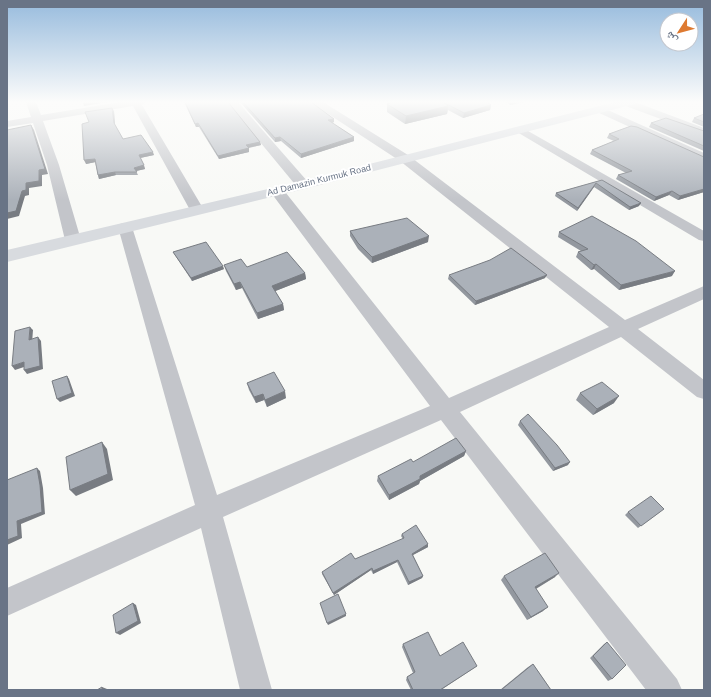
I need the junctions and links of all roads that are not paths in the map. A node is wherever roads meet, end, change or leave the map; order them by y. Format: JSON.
{"nodes":[{"id":1,"x":42,"y":135,"type":"edge"},
{"id":2,"x":155,"y":135,"type":"edge"},
{"id":3,"x":260,"y":135,"type":"edge"},
{"id":4,"x":367,"y":135,"type":"edge"},
{"id":5,"x":502,"y":135,"type":"edge"},
{"id":6,"x":529,"y":135,"type":"edge"},
{"id":7,"x":655,"y":135,"type":"edge"},
{"id":8,"x":704,"y":157,"type":"edge"},
{"id":9,"x":404,"y":158,"type":"junction"},
{"id":10,"x":303,"y":185,"type":"junction"},
{"id":11,"x":277,"y":191,"type":"junction"},
{"id":12,"x":197,"y":210,"type":"junction"},
{"id":13,"x":125,"y":227,"type":"junction"},
{"id":14,"x":704,"y":237,"type":"edge"},
{"id":15,"x":73,"y":240,"type":"junction"},
{"id":16,"x":7,"y":256,"type":"edge"},
{"id":17,"x":704,"y":292,"type":"edge"},
{"id":18,"x":623,"y":328,"type":"junction"},
{"id":19,"x":704,"y":391,"type":"edge"},
{"id":20,"x":445,"y":409,"type":"junction"},
{"id":21,"x":209,"y":511,"type":"junction"},
{"id":22,"x":7,"y":602,"type":"edge"},
{"id":23,"x":256,"y":690,"type":"edge"},
{"id":24,"x":666,"y":690,"type":"edge"}],
"edges":[{"from":1,"to":15,"type":"street"},
{"from":2,"to":12,"type":"street"},
{"from":3,"to":10,"type":"street"},
{"from":4,"to":9,"type":"street"},
{"from":5,"to":9,"type":"highway","name":"Ad Damazin Kurmuk Road"},
{"from":6,"to":14,"type":"street"},
{"from":7,"to":8,"type":"street"},
{"from":9,"to":10,"type":"highway","name":"Ad Damazin Kurmuk Road"},
{"from":9,"to":18,"type":"street"},
{"from":10,"to":11,"type":"highway","name":"Ad Damazin Kurmuk Road"},
{"from":11,"to":12,"type":"highway","name":"Ad Damazin Kurmuk Road"},
{"from":11,"to":20,"type":"street"},
{"from":12,"to":13,"type":"highway","name":"Ad Damazin Kurmuk Road"},
{"from":13,"to":15,"type":"highway","name":"Ad Damazin Kurmuk Road"},
{"from":13,"to":21,"type":"street"},
{"from":15,"to":16,"type":"highway","name":"Ad Damazin Kurmuk Road"},
{"from":17,"to":18,"type":"street"},
{"from":18,"to":19,"type":"street"},
{"from":18,"to":20,"type":"street"},
{"from":20,"to":21,"type":"street"},
{"from":20,"to":24,"type":"street"},
{"from":21,"to":22,"type":"street"},
{"from":21,"to":23,"type":"street"}]}
